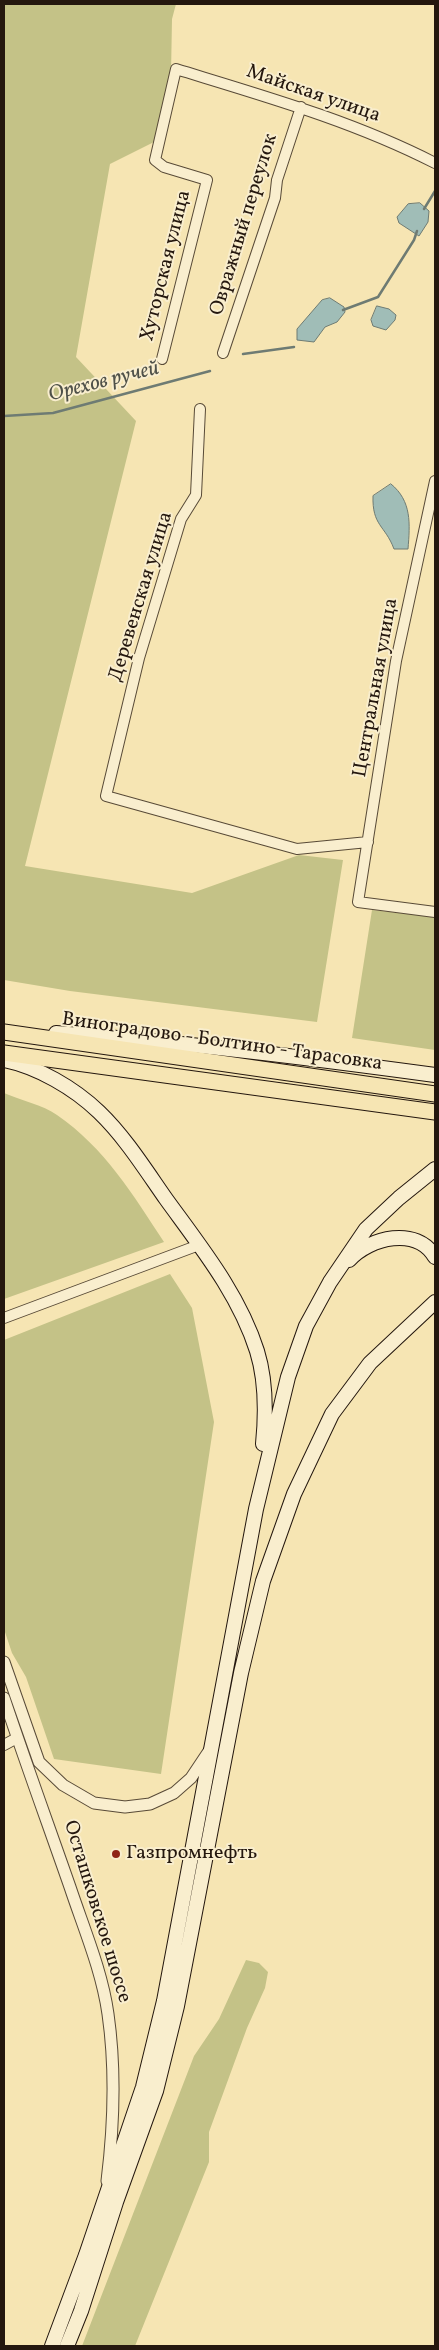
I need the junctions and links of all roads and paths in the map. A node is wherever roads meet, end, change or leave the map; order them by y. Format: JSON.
{"nodes":[{"id":1,"x":176,"y":69,"type":"joint"},
{"id":2,"x":301,"y":107,"type":"junction"},
{"id":3,"x":435,"y":163,"type":"edge"},
{"id":4,"x":224,"y":353,"type":"dead end"},
{"id":5,"x":162,"y":359,"type":"dead end"},
{"id":6,"x":200,"y":409,"type":"dead end"},
{"id":7,"x":435,"y":481,"type":"edge"},
{"id":8,"x":368,"y":842,"type":"junction"},
{"id":9,"x":435,"y":912,"type":"edge"},
{"id":10,"x":4,"y":1031,"type":"edge"},
{"id":11,"x":4,"y":1052,"type":"edge"},
{"id":12,"x":4,"y":1060,"type":"edge"},
{"id":13,"x":435,"y":1075,"type":"edge"},
{"id":14,"x":435,"y":1094,"type":"edge"},
{"id":15,"x":435,"y":1112,"type":"edge"},
{"id":16,"x":435,"y":1169,"type":"edge"},
{"id":17,"x":199,"y":1245,"type":"junction"},
{"id":18,"x":435,"y":1257,"type":"edge"},
{"id":19,"x":330,"y":1282,"type":"junction"},
{"id":20,"x":435,"y":1302,"type":"edge"},
{"id":21,"x":20,"y":1314,"type":"junction"},
{"id":22,"x":4,"y":1318,"type":"edge"},
{"id":23,"x":435,"y":1318,"type":"edge"},
{"id":24,"x":4,"y":1323,"type":"edge"},
{"id":25,"x":397,"y":1340,"type":"junction"},
{"id":26,"x":260,"y":1488,"type":"junction"},
{"id":27,"x":4,"y":1662,"type":"edge"},
{"id":28,"x":4,"y":1698,"type":"edge"},
{"id":29,"x":17,"y":1738,"type":"junction"},
{"id":30,"x":4,"y":1745,"type":"edge"},
{"id":31,"x":212,"y":1748,"type":"junction"},
{"id":32,"x":110,"y":2201,"type":"junction"},
{"id":33,"x":52,"y":2346,"type":"edge"},
{"id":34,"x":67,"y":2346,"type":"edge"}],
"edges":[{"from":1,"to":2,"type":"street","name":"Майская улица"},
{"from":1,"to":5,"type":"street","name":"Хуторская улица"},
{"from":2,"to":3,"type":"street","name":"Майская улица"},
{"from":2,"to":4,"type":"street","name":"Овражный переулок"},
{"from":6,"to":8,"type":"street","name":"Деревенская улица"},
{"from":7,"to":8,"type":"street","name":"Центральная улица"},
{"from":8,"to":9,"type":"street","name":"Центральная улица"},
{"from":10,"to":13,"type":"main road"},
{"from":10,"to":14,"type":"main road","name":"Виноградово - Болтино - Тарасовка"},
{"from":11,"to":15,"type":"main road","name":"Виноградово - Болтино - Тарасовка"},
{"from":12,"to":17,"type":"main road"},
{"from":16,"to":19,"type":"main road"},
{"from":17,"to":21,"type":"street"},
{"from":17,"to":26,"type":"main road"},
{"from":18,"to":19,"type":"main road"},
{"from":19,"to":26,"type":"main road"},
{"from":20,"to":25,"type":"main road"},
{"from":21,"to":22,"type":"street"},
{"from":21,"to":24,"type":"street"},
{"from":23,"to":25,"type":"main road"},
{"from":25,"to":32,"type":"main road"},
{"from":26,"to":31,"type":"main road"},
{"from":27,"to":31,"type":"street"},
{"from":28,"to":29,"type":"street","name":"Осташковское шоссе"},
{"from":29,"to":30,"type":"street"},
{"from":29,"to":32,"type":"street","name":"Осташковское шоссе"},
{"from":31,"to":32,"type":"main road"},
{"from":32,"to":33,"type":"main road","name":"Осташковское шоссе"},
{"from":32,"to":34,"type":"main road","name":"Осташковское шоссе"}]}
